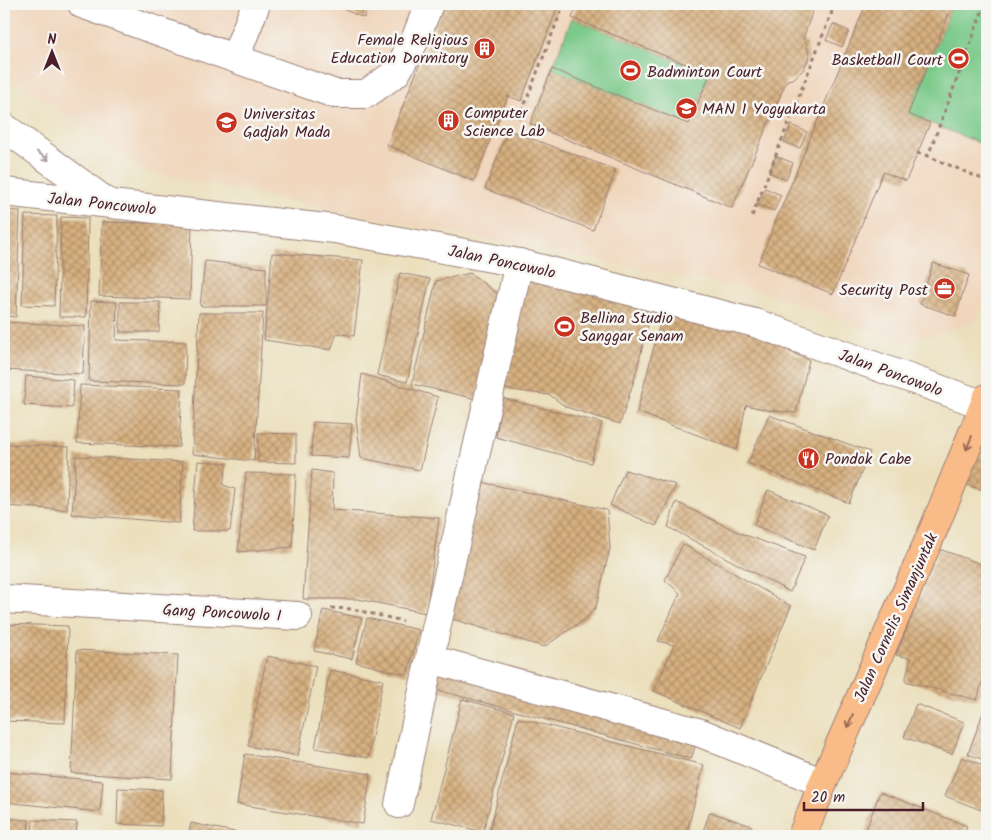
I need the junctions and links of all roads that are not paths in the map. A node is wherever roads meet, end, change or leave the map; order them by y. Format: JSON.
{"nodes":[{"id":1,"x":82,"y":4,"type":"edge"},
{"id":2,"x":256,"y":4,"type":"edge"},
{"id":3,"x":429,"y":4,"type":"edge"},
{"id":4,"x":235,"y":58,"type":"junction"},
{"id":5,"x":4,"y":127,"type":"edge"},
{"id":6,"x":4,"y":192,"type":"edge"},
{"id":7,"x":108,"y":203,"type":"junction"},
{"id":8,"x":519,"y":263,"type":"junction"},
{"id":9,"x":986,"y":401,"type":"edge"},
{"id":10,"x":4,"y":598,"type":"edge"},
{"id":11,"x":298,"y":616,"type":"road end"},
{"id":12,"x":430,"y":659,"type":"junction"},
{"id":13,"x":823,"y":783,"type":"junction"},
{"id":14,"x":399,"y":804,"type":"dead end"},
{"id":15,"x":802,"y":836,"type":"edge"}],
"edges":[{"from":1,"to":4,"type":"street"},
{"from":2,"to":4,"type":"street"},
{"from":3,"to":4,"type":"street"},
{"from":5,"to":7,"type":"street","one_way":true},
{"from":6,"to":7,"type":"street","name":"Jalan Poncowolo"},
{"from":7,"to":8,"type":"street","name":"Jalan Poncowolo"},
{"from":8,"to":9,"type":"street","name":"Jalan Poncowolo"},
{"from":8,"to":12,"type":"street"},
{"from":9,"to":13,"type":"main road","name":"Jalan Cornelis Simanjuntak","one_way":true},
{"from":10,"to":11,"type":"street","name":"Gang Poncowolo I"},
{"from":12,"to":13,"type":"street"},
{"from":12,"to":14,"type":"street"},
{"from":13,"to":15,"type":"main road","name":"Jalan Cornelis Simanjuntak"}]}
